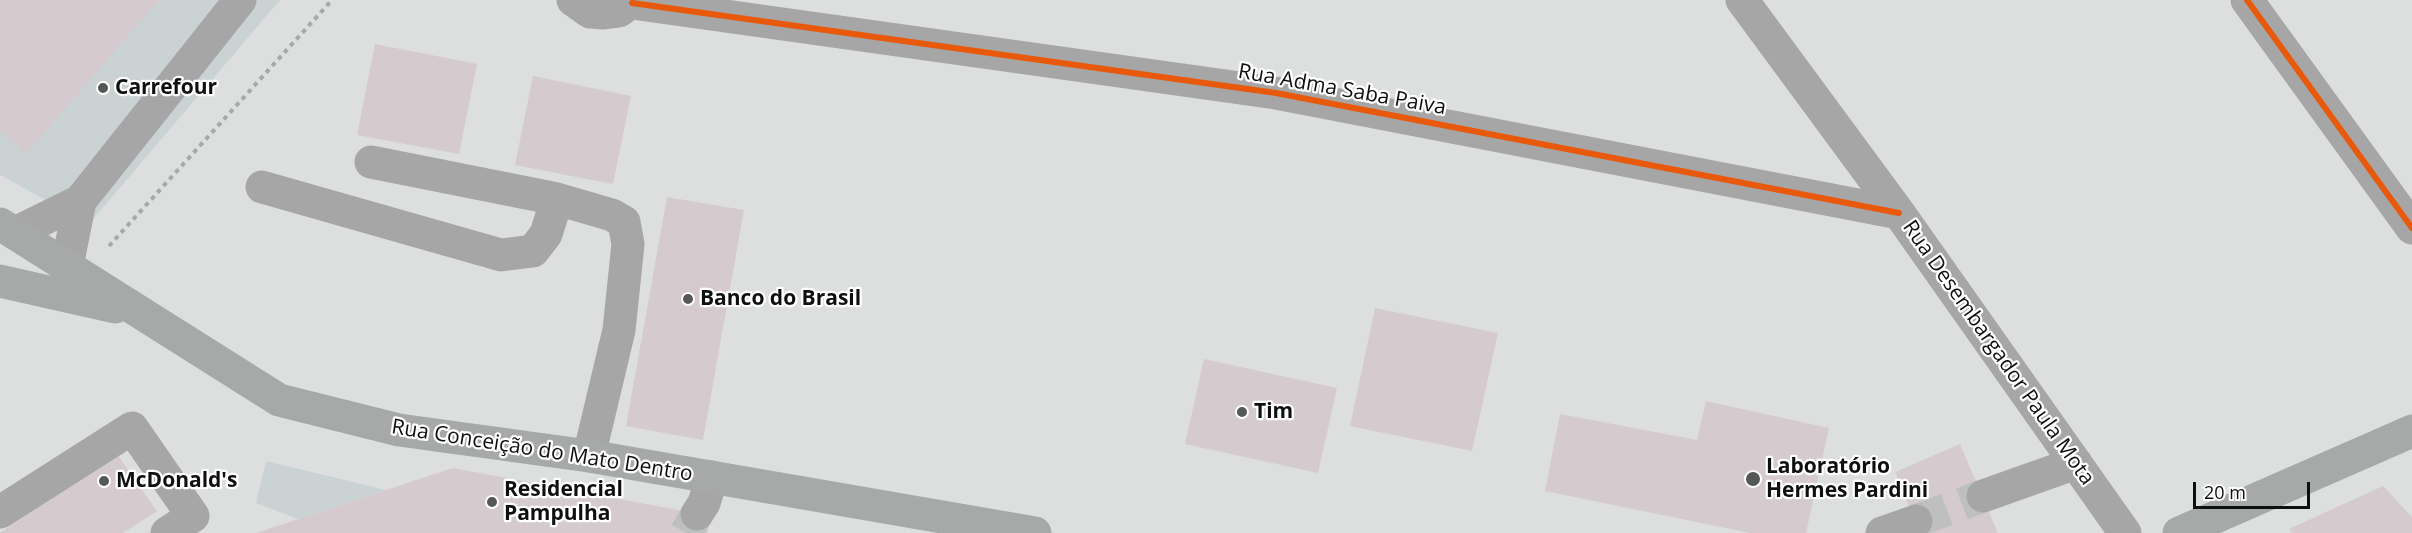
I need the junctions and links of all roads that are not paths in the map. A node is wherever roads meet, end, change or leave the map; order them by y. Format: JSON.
{"nodes":[{"id":1,"x":240,"y":0,"type":"edge"},
{"id":2,"x":573,"y":0,"type":"edge"},
{"id":3,"x":797,"y":0,"type":"edge"},
{"id":4,"x":1742,"y":0,"type":"edge"},
{"id":5,"x":2247,"y":0,"type":"edge"},
{"id":6,"x":633,"y":2,"type":"edge"},
{"id":7,"x":769,"y":21,"type":"junction"},
{"id":8,"x":371,"y":162,"type":"dead end"},
{"id":9,"x":262,"y":187,"type":"dead end"},
{"id":10,"x":556,"y":199,"type":"junction"},
{"id":11,"x":80,"y":201,"type":"junction"},
{"id":12,"x":1899,"y":213,"type":"junction"},
{"id":13,"x":8,"y":228,"type":"edge"},
{"id":14,"x":2412,"y":228,"type":"edge"},
{"id":15,"x":74,"y":271,"type":"junction"},
{"id":16,"x":0,"y":280,"type":"edge"},
{"id":17,"x":143,"y":313,"type":"junction"},
{"id":18,"x":2412,"y":431,"type":"edge"},
{"id":19,"x":589,"y":456,"type":"junction"},
{"id":20,"x":2076,"y":464,"type":"junction"},
{"id":21,"x":712,"y":477,"type":"junction"},
{"id":22,"x":1983,"y":496,"type":"tunnel mouth"},
{"id":23,"x":0,"y":512,"type":"edge"},
{"id":24,"x":697,"y":514,"type":"tunnel mouth"},
{"id":25,"x":1916,"y":521,"type":"tunnel mouth"},
{"id":26,"x":2216,"y":527,"type":"edge"},
{"id":27,"x":167,"y":533,"type":"edge"},
{"id":28,"x":1035,"y":533,"type":"edge"},
{"id":29,"x":1882,"y":533,"type":"edge"},
{"id":30,"x":2125,"y":533,"type":"edge"},
{"id":31,"x":2179,"y":533,"type":"edge"}],
"edges":[{"from":1,"to":11,"type":"street"},
{"from":2,"to":6,"type":"street","name":"Rua Adma Saba Paiva"},
{"from":3,"to":7,"type":"street"},
{"from":4,"to":12,"type":"street","name":"Rua Desembargador Paula Mota"},
{"from":5,"to":14,"type":"street"},
{"from":6,"to":7,"type":"street","name":"Rua Adma Saba Paiva"},
{"from":7,"to":12,"type":"street","name":"Rua Adma Saba Paiva"},
{"from":8,"to":10,"type":"street"},
{"from":9,"to":10,"type":"street"},
{"from":10,"to":19,"type":"street"},
{"from":11,"to":13,"type":"street"},
{"from":11,"to":15,"type":"street"},
{"from":12,"to":20,"type":"street","name":"Rua Desembargador Paula Mota"},
{"from":13,"to":15,"type":"main road","name":"Rua Conceição do Mato Dentro"},
{"from":15,"to":17,"type":"main road","name":"Rua Conceição do Mato Dentro"},
{"from":16,"to":17,"type":"main road","name":"Rua Conceição do Mato Dentro"},
{"from":17,"to":19,"type":"main road","name":"Rua Conceição do Mato Dentro"},
{"from":18,"to":26,"type":"main road"},
{"from":19,"to":21,"type":"main road","name":"Rua Conceição do Mato Dentro"},
{"from":20,"to":22,"type":"street"},
{"from":20,"to":30,"type":"street","name":"Rua Desembargador Paula Mota"},
{"from":21,"to":24,"type":"street"},
{"from":21,"to":28,"type":"main road","name":"Rua Conceição do Mato Dentro"},
{"from":23,"to":27,"type":"street"},
{"from":25,"to":29,"type":"street"},
{"from":26,"to":31,"type":"main road"}]}
